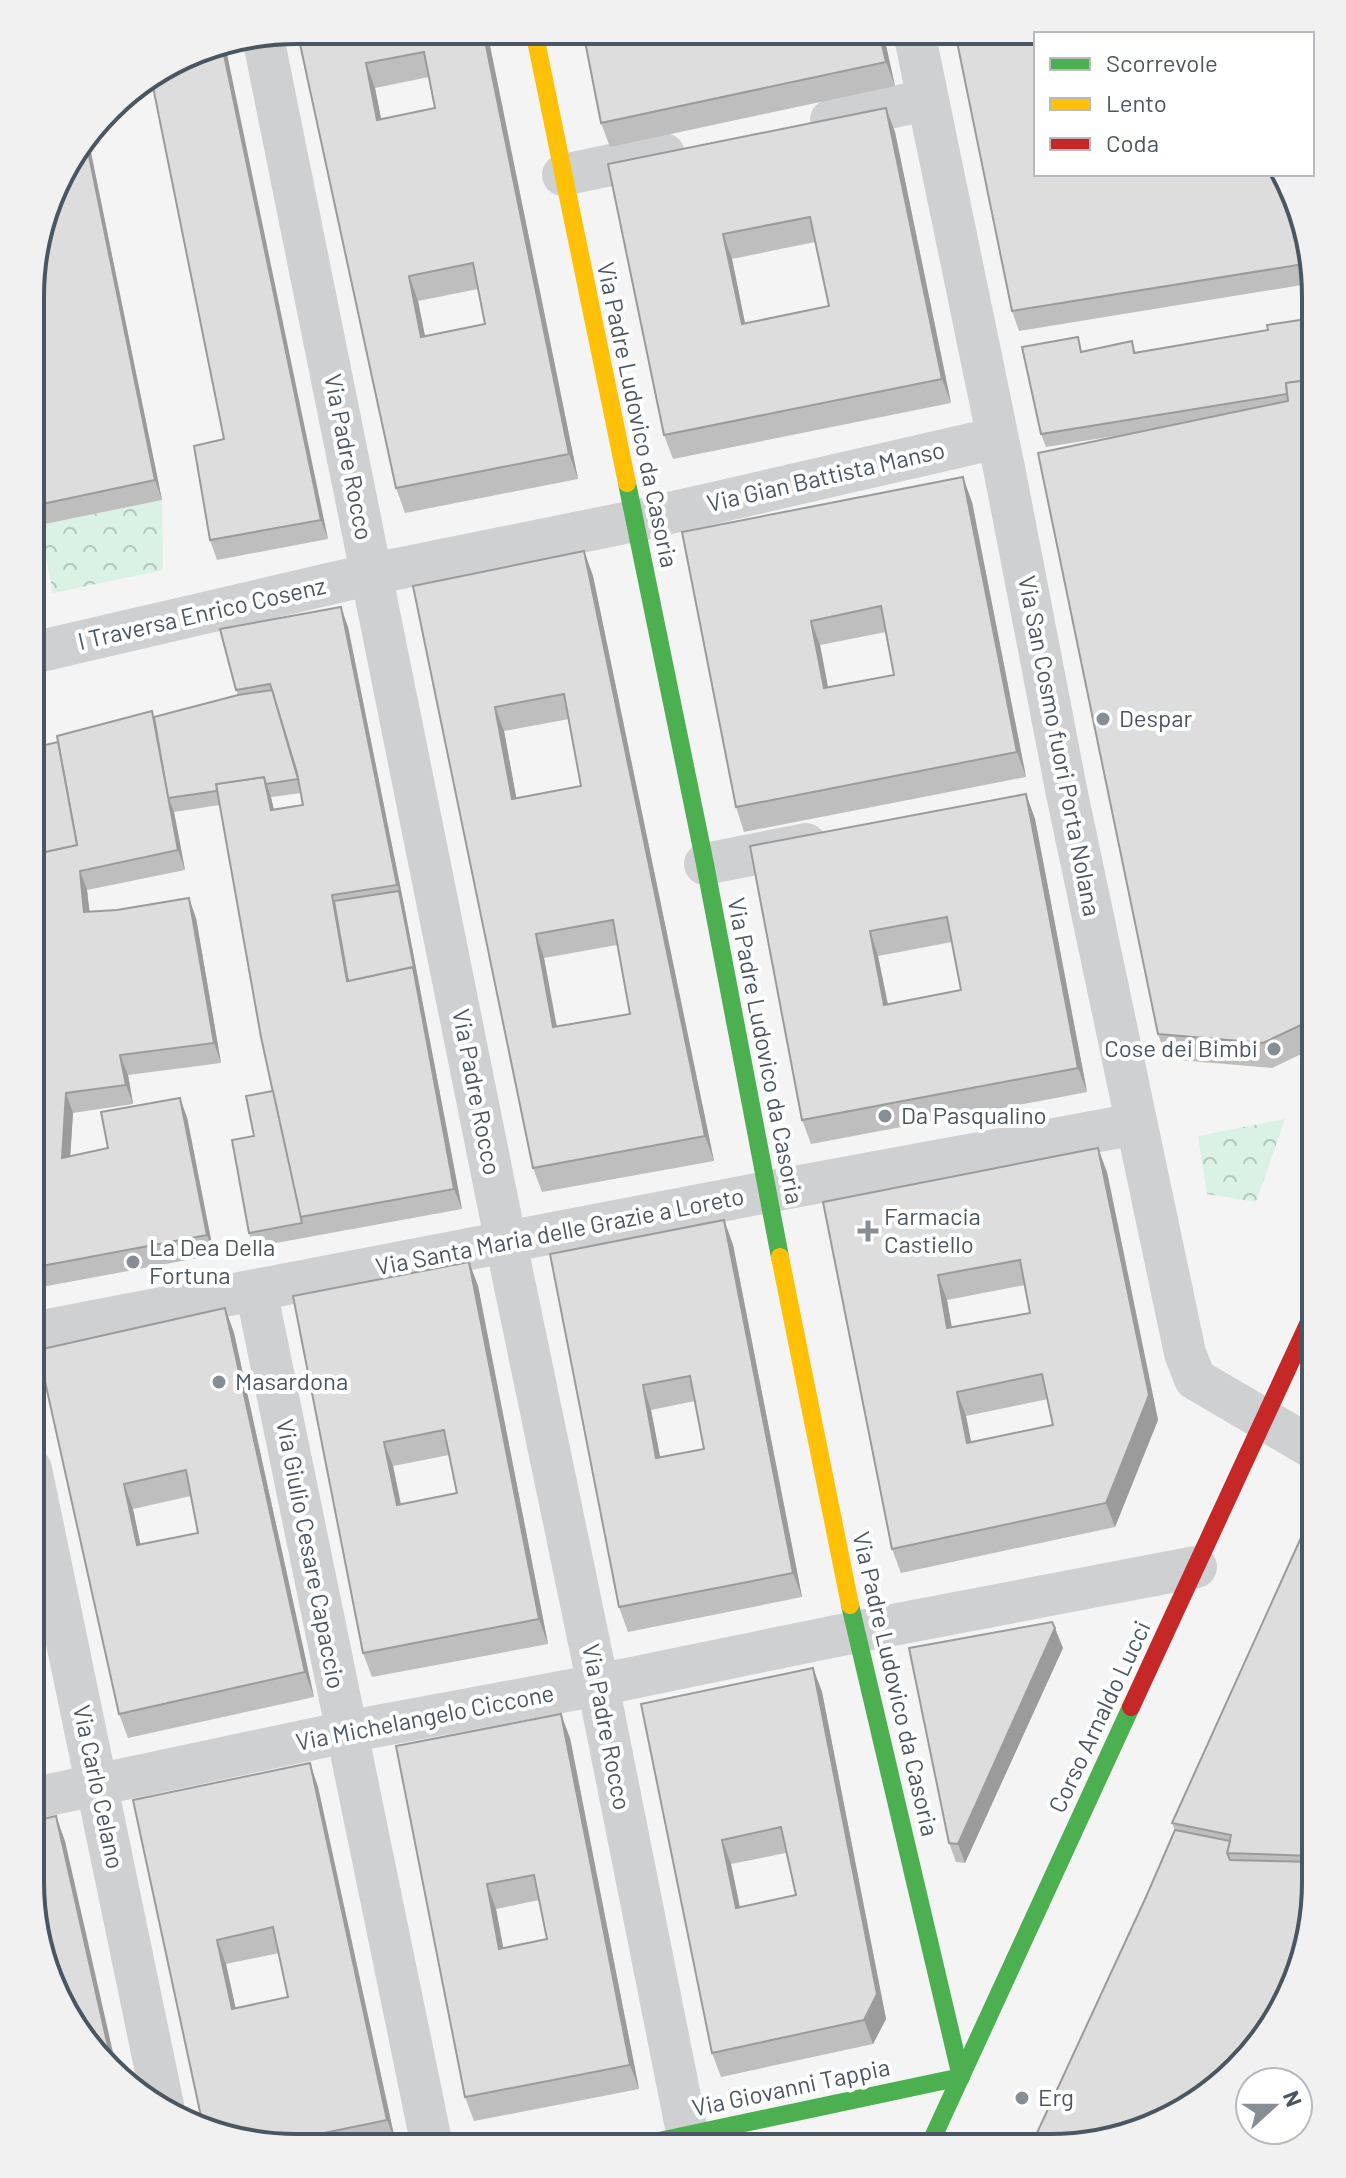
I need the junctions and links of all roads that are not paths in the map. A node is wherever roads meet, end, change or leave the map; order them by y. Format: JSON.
{"nodes":[{"id":1,"x":537,"y":44,"type":"edge"},
{"id":2,"x":916,"y":44,"type":"edge"},
{"id":3,"x":265,"y":46,"type":"edge"},
{"id":4,"x":927,"y":100,"type":"junction"},
{"id":5,"x":795,"y":127,"type":"edge"},
{"id":6,"x":702,"y":146,"type":"edge"},
{"id":7,"x":563,"y":175,"type":"junction"},
{"id":8,"x":997,"y":438,"type":"junction"},
{"id":9,"x":635,"y":521,"type":"junction"},
{"id":10,"x":372,"y":574,"type":"junction"},
{"id":11,"x":44,"y":650,"type":"edge"},
{"id":12,"x":1067,"y":794,"type":"junction"},
{"id":13,"x":1024,"y":802,"type":"edge"},
{"id":14,"x":842,"y":837,"type":"edge"},
{"id":15,"x":705,"y":864,"type":"junction"},
{"id":16,"x":1136,"y":1124,"type":"junction"},
{"id":17,"x":767,"y":1192,"type":"junction"},
{"id":18,"x":506,"y":1243,"type":"junction"},
{"id":19,"x":256,"y":1290,"type":"junction"},
{"id":20,"x":44,"y":1331,"type":"edge"},
{"id":21,"x":1301,"y":1340,"type":"edge"},
{"id":22,"x":1265,"y":1421,"type":"junction"},
{"id":23,"x":1301,"y":1442,"type":"edge"},
{"id":24,"x":44,"y":1530,"type":"edge"},
{"id":25,"x":1196,"y":1567,"type":"junction"},
{"id":26,"x":856,"y":1632,"type":"junction"},
{"id":27,"x":598,"y":1685,"type":"junction"},
{"id":28,"x":346,"y":1732,"type":"junction"},
{"id":29,"x":98,"y":1785,"type":"junction"},
{"id":30,"x":44,"y":1796,"type":"edge"},
{"id":31,"x":961,"y":2077,"type":"junction"},
{"id":32,"x":161,"y":2094,"type":"edge"},
{"id":33,"x":430,"y":2134,"type":"edge"},
{"id":34,"x":687,"y":2134,"type":"edge"},
{"id":35,"x":718,"y":2134,"type":"edge"},
{"id":36,"x":935,"y":2134,"type":"edge"}],
"edges":[{"from":1,"to":7,"type":"street","name":"Via Padre Ludovico da Casoria"},
{"from":2,"to":4,"type":"street","name":"Via San Cosmo fuori Porta Nolana"},
{"from":3,"to":10,"type":"street","name":"Via Padre Rocco"},
{"from":4,"to":5,"type":"street"},
{"from":4,"to":8,"type":"street","name":"Via San Cosmo fuori Porta Nolana"},
{"from":6,"to":7,"type":"street"},
{"from":7,"to":9,"type":"street","name":"Via Padre Ludovico da Casoria"},
{"from":8,"to":9,"type":"street","name":"Via Gian Battista Manso"},
{"from":8,"to":12,"type":"street","name":"Via San Cosmo fuori Porta Nolana"},
{"from":9,"to":10,"type":"street","name":"Via Gian Battista Manso"},
{"from":9,"to":15,"type":"street","name":"Via Padre Ludovico da Casoria"},
{"from":10,"to":11,"type":"street","name":"I Traversa Enrico Cosenz"},
{"from":10,"to":18,"type":"street","name":"Via Padre Rocco"},
{"from":12,"to":13,"type":"street"},
{"from":12,"to":16,"type":"street","name":"Via San Cosmo fuori Porta Nolana"},
{"from":14,"to":15,"type":"street"},
{"from":15,"to":17,"type":"street","name":"Via Padre Ludovico da Casoria"},
{"from":16,"to":17,"type":"street","name":"Via Santa Maria delle Grazie a Loreto"},
{"from":16,"to":22,"type":"street","name":"Via San Cosmo fuori Porta Nolana"},
{"from":17,"to":18,"type":"street","name":"Via Santa Maria delle Grazie a Loreto"},
{"from":17,"to":26,"type":"street","name":"Via Padre Ludovico da Casoria"},
{"from":18,"to":19,"type":"street","name":"Via Santa Maria delle Grazie a Loreto"},
{"from":18,"to":27,"type":"street","name":"Via Padre Rocco"},
{"from":19,"to":20,"type":"street","name":"Via Santa Maria delle Grazie a Loreto"},
{"from":19,"to":28,"type":"street","name":"Via Giulio Cesare Capaccio"},
{"from":21,"to":22,"type":"street","name":"Corso Arnaldo Lucci"},
{"from":22,"to":23,"type":"street","name":"Via San Cosmo fuori Porta Nolana"},
{"from":22,"to":25,"type":"street","name":"Corso Arnaldo Lucci"},
{"from":24,"to":29,"type":"street","name":"Via Carlo Celano"},
{"from":25,"to":26,"type":"street","name":"Via Michelangelo Ciccone"},
{"from":25,"to":31,"type":"street","name":"Corso Arnaldo Lucci"},
{"from":26,"to":27,"type":"street","name":"Via Michelangelo Ciccone"},
{"from":26,"to":31,"type":"street","name":"Via Padre Ludovico da Casoria"},
{"from":27,"to":28,"type":"street","name":"Via Michelangelo Ciccone"},
{"from":27,"to":34,"type":"street","name":"Via Padre Rocco"},
{"from":28,"to":29,"type":"street","name":"Via Michelangelo Ciccone"},
{"from":28,"to":33,"type":"street","name":"Via Giulio Cesare Capaccio"},
{"from":29,"to":30,"type":"street","name":"Via Michelangelo Ciccone"},
{"from":29,"to":32,"type":"street","name":"Via Carlo Celano"},
{"from":31,"to":35,"type":"street","name":"Via Giovanni Tappia"},
{"from":31,"to":36,"type":"street","name":"Corso Arnaldo Lucci"}]}
